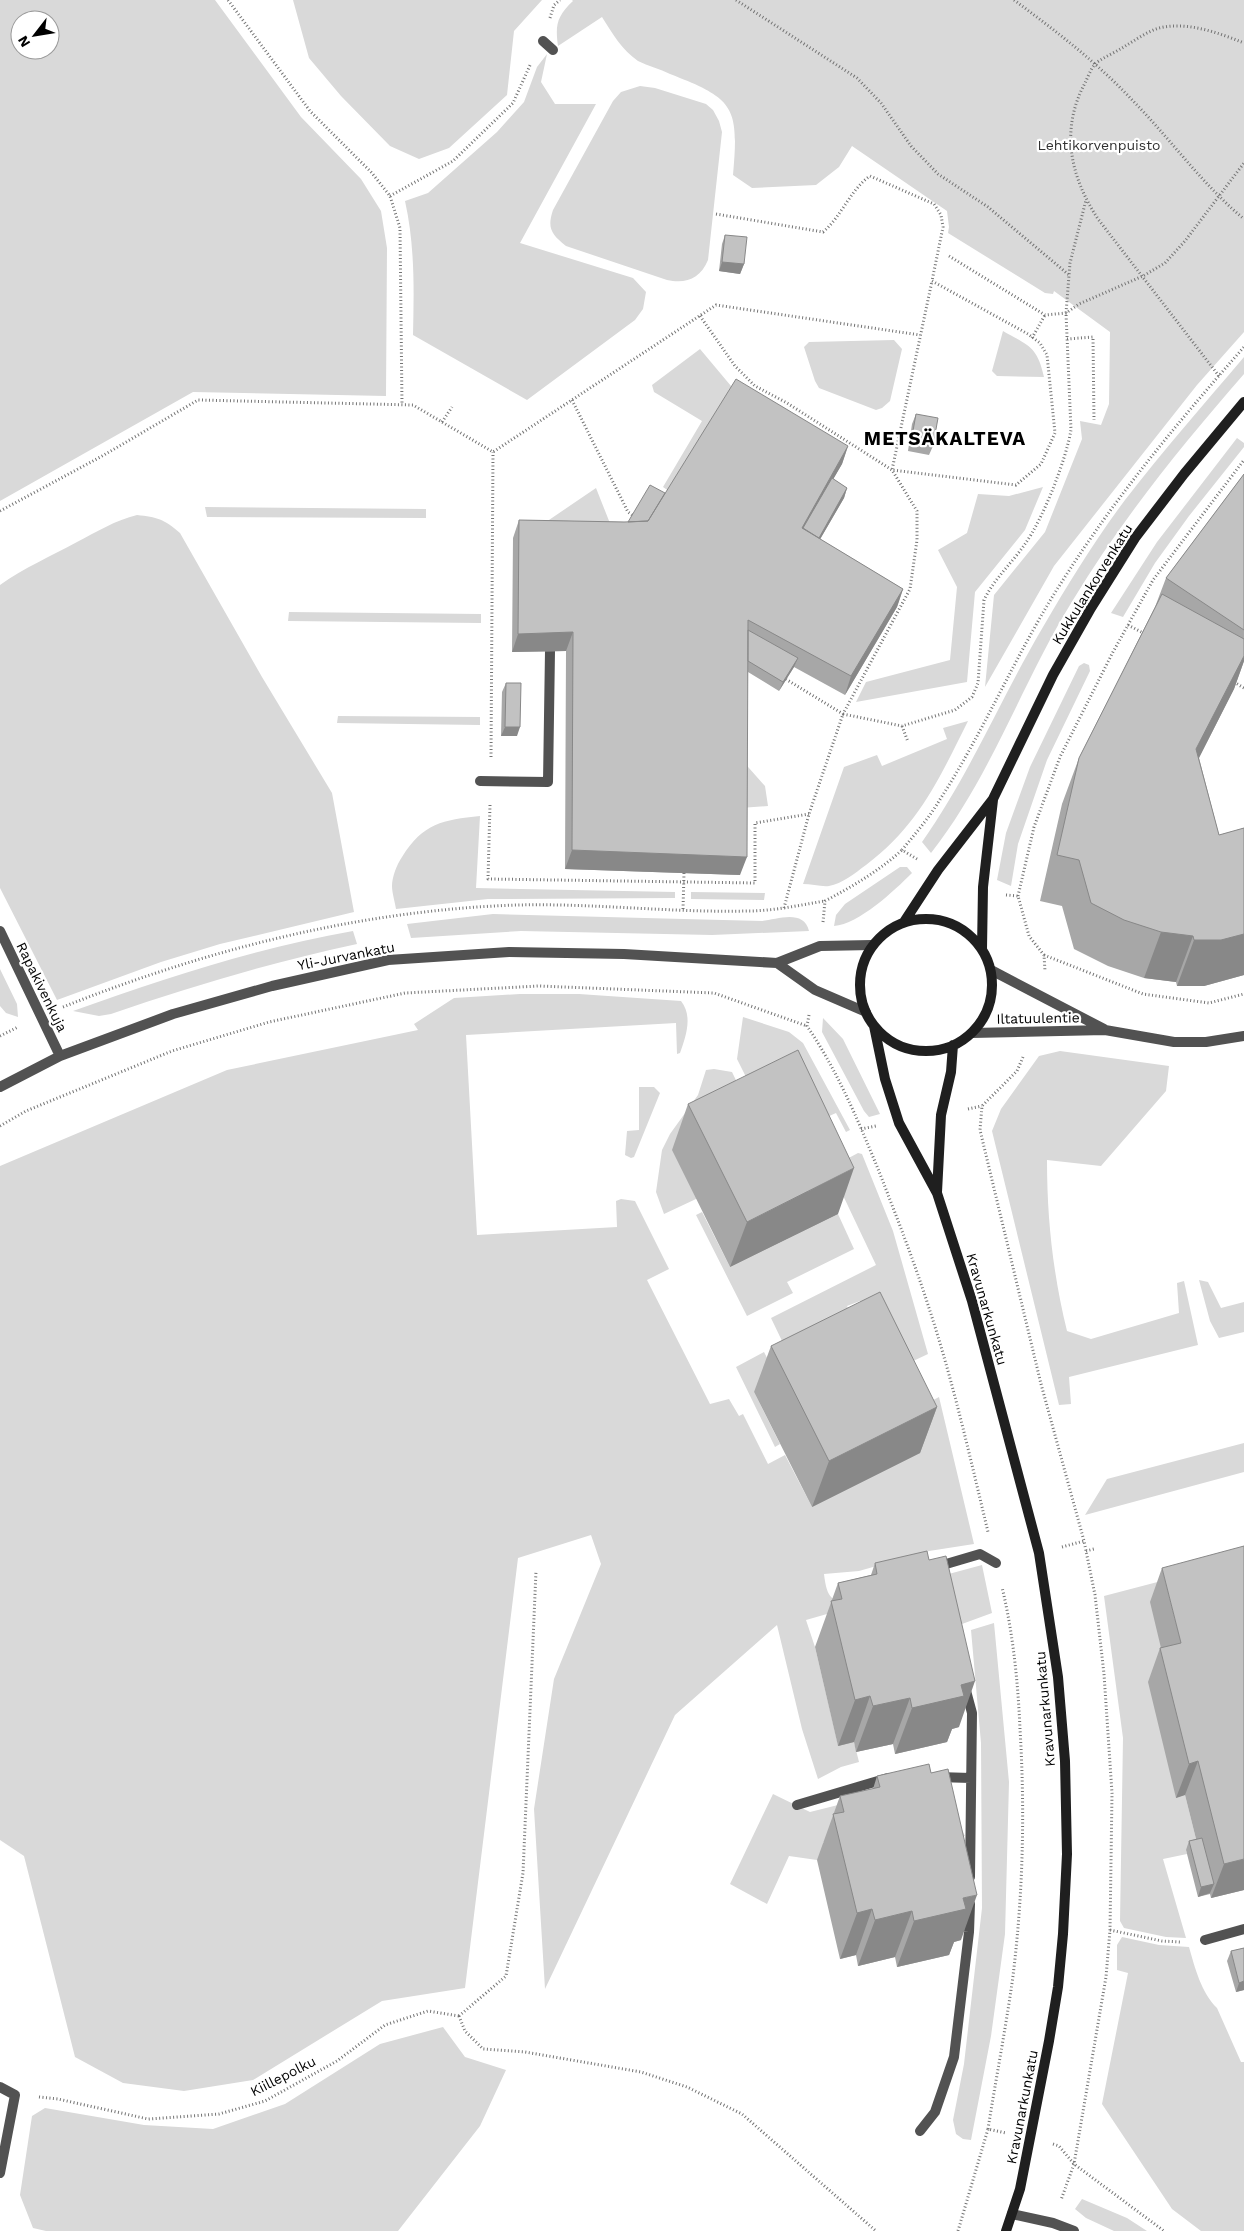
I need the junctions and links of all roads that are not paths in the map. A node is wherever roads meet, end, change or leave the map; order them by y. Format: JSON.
{"nodes":[{"id":1,"x":543,"y":41,"type":"road end"},
{"id":2,"x":553,"y":50,"type":"dead end"},
{"id":3,"x":1244,"y":402,"type":"edge"},
{"id":4,"x":550,"y":651,"type":"edge"},
{"id":5,"x":485,"y":781,"type":"road end"},
{"id":6,"x":993,"y":800,"type":"junction"},
{"id":7,"x":904,"y":922,"type":"junction"},
{"id":8,"x":0,"y":931,"type":"edge"},
{"id":9,"x":872,"y":945,"type":"junction"},
{"id":10,"x":982,"y":949,"type":"junction"},
{"id":11,"x":777,"y":963,"type":"junction"},
{"id":12,"x":991,"y":970,"type":"junction"},
{"id":13,"x":866,"y":1012,"type":"junction"},
{"id":14,"x":874,"y":1026,"type":"junction"},
{"id":15,"x":1105,"y":1030,"type":"junction"},
{"id":16,"x":972,"y":1033,"type":"junction"},
{"id":17,"x":1244,"y":1036,"type":"edge"},
{"id":18,"x":953,"y":1046,"type":"junction"},
{"id":19,"x":60,"y":1056,"type":"junction"},
{"id":20,"x":0,"y":1087,"type":"edge"},
{"id":21,"x":937,"y":1193,"type":"junction"},
{"id":22,"x":996,"y":1563,"type":"road end"},
{"id":23,"x":931,"y":1571,"type":"edge"},
{"id":24,"x":962,"y":1677,"type":"edge"},
{"id":25,"x":901,"y":1777,"type":"edge"},
{"id":26,"x":931,"y":1777,"type":"edge"},
{"id":27,"x":971,"y":1778,"type":"junction"},
{"id":28,"x":797,"y":1805,"type":"dead end"},
{"id":29,"x":1244,"y":1929,"type":"edge"},
{"id":30,"x":1204,"y":1940,"type":"road end"},
{"id":31,"x":0,"y":2087,"type":"edge"},
{"id":32,"x":920,"y":2131,"type":"dead end"},
{"id":33,"x":0,"y":2173,"type":"edge"},
{"id":34,"x":1012,"y":2214,"type":"junction"},
{"id":35,"x":1006,"y":2231,"type":"edge"},
{"id":36,"x":1074,"y":2231,"type":"edge"}],
"edges":[{"from":1,"to":2,"type":"street"},
{"from":3,"to":6,"type":"street","name":"Kukkulankorvenkatu"},
{"from":4,"to":5,"type":"street"},
{"from":6,"to":7,"type":"street","name":"Kukkulankorvenkatu"},
{"from":6,"to":10,"type":"street","name":"Kukkulankorvenkatu"},
{"from":7,"to":9,"type":"street"},
{"from":7,"to":10,"type":"street"},
{"from":8,"to":19,"type":"street","name":"Rapakivenkuja"},
{"from":9,"to":11,"type":"street","name":"Yli-Jurvankatu"},
{"from":9,"to":13,"type":"street"},
{"from":10,"to":12,"type":"street"},
{"from":11,"to":13,"type":"street"},
{"from":11,"to":19,"type":"street","name":"Yli-Jurvankatu"},
{"from":12,"to":15,"type":"street","name":"Iltatuulentie"},
{"from":12,"to":16,"type":"street"},
{"from":13,"to":14,"type":"street"},
{"from":14,"to":18,"type":"street"},
{"from":14,"to":21,"type":"street","name":"Kravunarkunkatu"},
{"from":15,"to":16,"type":"street","name":"Iltatuulentie"},
{"from":15,"to":17,"type":"street","name":"Iltatuulentie"},
{"from":16,"to":18,"type":"street"},
{"from":18,"to":21,"type":"street","name":"Kravunarkunkatu"},
{"from":19,"to":20,"type":"street","name":"Yli-Jurvankatu"},
{"from":21,"to":34,"type":"street","name":"Kravunarkunkatu"},
{"from":22,"to":23,"type":"street"},
{"from":24,"to":27,"type":"street"},
{"from":25,"to":28,"type":"street"},
{"from":26,"to":27,"type":"street"},
{"from":27,"to":32,"type":"street"},
{"from":29,"to":30,"type":"street"},
{"from":31,"to":33,"type":"street"},
{"from":34,"to":35,"type":"street","name":"Kravunarkunkatu"},
{"from":34,"to":36,"type":"street"}]}
